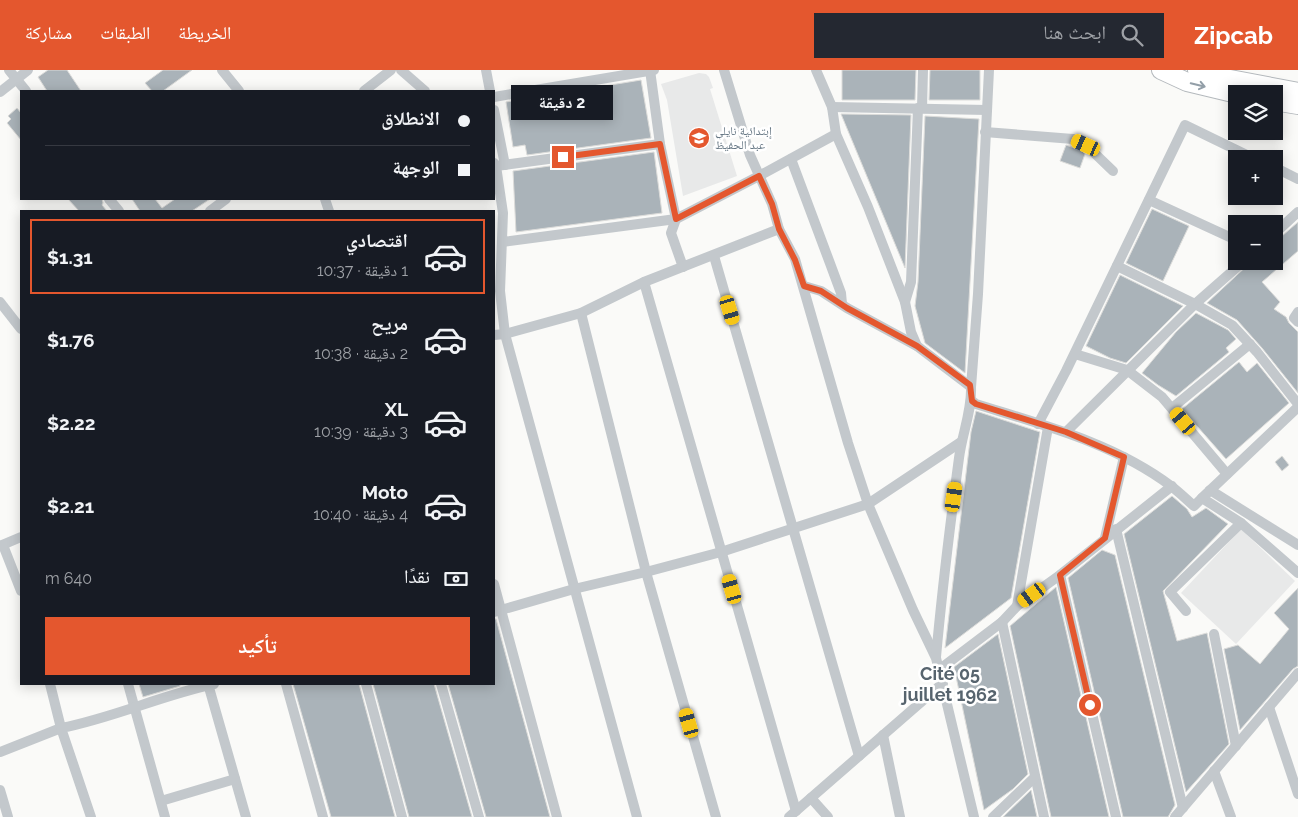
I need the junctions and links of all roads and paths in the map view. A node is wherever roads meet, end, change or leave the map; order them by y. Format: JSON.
{"nodes":[{"id":1,"x":9,"y":70,"type":"edge"},
{"id":2,"x":28,"y":70,"type":"edge"},
{"id":3,"x":222,"y":70,"type":"edge"},
{"id":4,"x":391,"y":70,"type":"edge"},
{"id":5,"x":401,"y":70,"type":"edge"},
{"id":6,"x":410,"y":70,"type":"edge"},
{"id":7,"x":486,"y":70,"type":"edge"},
{"id":8,"x":651,"y":70,"type":"edge"},
{"id":9,"x":724,"y":70,"type":"edge"},
{"id":10,"x":816,"y":70,"type":"edge"},
{"id":11,"x":923,"y":70,"type":"edge"},
{"id":12,"x":989,"y":70,"type":"edge"},
{"id":13,"x":1161,"y":70,"type":"edge"},
{"id":14,"x":1197,"y":70,"type":"edge"},
{"id":15,"x":16,"y":80,"type":"junction"},
{"id":16,"x":415,"y":83,"type":"junction"},
{"id":17,"x":25,"y":90,"type":"edge"},
{"id":18,"x":238,"y":90,"type":"edge"},
{"id":19,"x":365,"y":90,"type":"edge"},
{"id":20,"x":424,"y":90,"type":"edge"},
{"id":21,"x":490,"y":90,"type":"edge"},
{"id":22,"x":0,"y":92,"type":"edge"},
{"id":23,"x":1228,"y":92,"type":"edge"},
{"id":24,"x":1298,"y":92,"type":"edge"},
{"id":25,"x":495,"y":97,"type":"edge"},
{"id":26,"x":1283,"y":102,"type":"edge"},
{"id":27,"x":1298,"y":105,"type":"edge"},
{"id":28,"x":832,"y":107,"type":"junction"},
{"id":29,"x":920,"y":108,"type":"junction"},
{"id":30,"x":987,"y":110,"type":"junction"},
{"id":31,"x":495,"y":124,"type":"edge"},
{"id":32,"x":985,"y":132,"type":"junction"},
{"id":33,"x":836,"y":134,"type":"junction"},
{"id":34,"x":660,"y":144,"type":"junction"},
{"id":35,"x":1237,"y":150,"type":"edge"},
{"id":36,"x":791,"y":159,"type":"junction"},
{"id":37,"x":498,"y":165,"type":"edge"},
{"id":38,"x":1113,"y":171,"type":"dead end"},
{"id":39,"x":1283,"y":172,"type":"edge"},
{"id":40,"x":759,"y":176,"type":"junction"},
{"id":41,"x":1298,"y":179,"type":"edge"},
{"id":42,"x":110,"y":200,"type":"edge"},
{"id":43,"x":225,"y":200,"type":"edge"},
{"id":44,"x":1149,"y":200,"type":"junction"},
{"id":45,"x":118,"y":210,"type":"edge"},
{"id":46,"x":211,"y":210,"type":"edge"},
{"id":47,"x":1298,"y":212,"type":"edge"},
{"id":48,"x":676,"y":219,"type":"junction"},
{"id":49,"x":1283,"y":226,"type":"edge"},
{"id":50,"x":779,"y":229,"type":"junction"},
{"id":51,"x":1228,"y":236,"type":"edge"},
{"id":52,"x":502,"y":242,"type":"junction"},
{"id":53,"x":714,"y":256,"type":"junction"},
{"id":54,"x":1117,"y":266,"type":"junction"},
{"id":55,"x":683,"y":267,"type":"junction"},
{"id":56,"x":1234,"y":270,"type":"edge"},
{"id":57,"x":644,"y":282,"type":"junction"},
{"id":58,"x":804,"y":286,"type":"junction"},
{"id":59,"x":497,"y":294,"type":"edge"},
{"id":60,"x":0,"y":302,"type":"edge"},
{"id":61,"x":906,"y":302,"type":"junction"},
{"id":62,"x":842,"y":304,"type":"junction"},
{"id":63,"x":1195,"y":304,"type":"junction"},
{"id":64,"x":1298,"y":312,"type":"edge"},
{"id":65,"x":581,"y":313,"type":"junction"},
{"id":66,"x":1298,"y":322,"type":"edge"},
{"id":67,"x":20,"y":328,"type":"edge"},
{"id":68,"x":505,"y":334,"type":"junction"},
{"id":69,"x":495,"y":336,"type":"edge"},
{"id":70,"x":1250,"y":344,"type":"junction"},
{"id":71,"x":917,"y":346,"type":"junction"},
{"id":72,"x":1075,"y":354,"type":"junction"},
{"id":73,"x":1127,"y":370,"type":"junction"},
{"id":74,"x":971,"y":387,"type":"junction"},
{"id":75,"x":972,"y":401,"type":"junction"},
{"id":76,"x":1298,"y":406,"type":"edge"},
{"id":77,"x":1172,"y":408,"type":"junction"},
{"id":78,"x":1043,"y":425,"type":"junction"},
{"id":79,"x":1066,"y":432,"type":"junction"},
{"id":80,"x":961,"y":442,"type":"junction"},
{"id":81,"x":1124,"y":457,"type":"junction"},
{"id":82,"x":1227,"y":474,"type":"junction"},
{"id":83,"x":1172,"y":486,"type":"junction"},
{"id":84,"x":1210,"y":490,"type":"junction"},
{"id":85,"x":1202,"y":498,"type":"junction"},
{"id":86,"x":868,"y":504,"type":"junction"},
{"id":87,"x":1242,"y":523,"type":"junction"},
{"id":88,"x":793,"y":527,"type":"junction"},
{"id":89,"x":1116,"y":529,"type":"junction"},
{"id":90,"x":20,"y":537,"type":"edge"},
{"id":91,"x":1105,"y":538,"type":"junction"},
{"id":92,"x":1298,"y":545,"type":"edge"},
{"id":93,"x":1,"y":546,"type":"edge"},
{"id":94,"x":721,"y":552,"type":"junction"},
{"id":95,"x":646,"y":572,"type":"junction"},
{"id":96,"x":1298,"y":573,"type":"edge"},
{"id":97,"x":1060,"y":575,"type":"junction"},
{"id":98,"x":20,"y":589,"type":"edge"},
{"id":99,"x":574,"y":589,"type":"junction"},
{"id":100,"x":495,"y":593,"type":"edge"},
{"id":101,"x":1017,"y":606,"type":"junction"},
{"id":102,"x":1186,"y":611,"type":"dead end"},
{"id":103,"x":497,"y":612,"type":"edge"},
{"id":104,"x":1002,"y":622,"type":"junction"},
{"id":105,"x":1214,"y":634,"type":"dead end"},
{"id":106,"x":936,"y":658,"type":"junction"},
{"id":107,"x":940,"y":669,"type":"junction"},
{"id":108,"x":1298,"y":673,"type":"edge"},
{"id":109,"x":943,"y":683,"type":"junction"},
{"id":110,"x":50,"y":685,"type":"edge"},
{"id":111,"x":128,"y":685,"type":"edge"},
{"id":112,"x":207,"y":685,"type":"edge"},
{"id":113,"x":210,"y":685,"type":"edge"},
{"id":114,"x":286,"y":685,"type":"edge"},
{"id":115,"x":366,"y":685,"type":"edge"},
{"id":116,"x":442,"y":685,"type":"edge"},
{"id":117,"x":134,"y":707,"type":"junction"},
{"id":118,"x":1269,"y":707,"type":"junction"},
{"id":119,"x":61,"y":728,"type":"junction"},
{"id":120,"x":883,"y":736,"type":"junction"},
{"id":121,"x":1236,"y":746,"type":"junction"},
{"id":122,"x":0,"y":752,"type":"edge"},
{"id":123,"x":859,"y":756,"type":"junction"},
{"id":124,"x":1214,"y":771,"type":"junction"},
{"id":125,"x":1035,"y":777,"type":"junction"},
{"id":126,"x":235,"y":779,"type":"junction"},
{"id":127,"x":0,"y":790,"type":"edge"},
{"id":128,"x":1298,"y":794,"type":"edge"},
{"id":129,"x":811,"y":798,"type":"junction"},
{"id":130,"x":161,"y":801,"type":"junction"},
{"id":131,"x":1183,"y":808,"type":"junction"},
{"id":132,"x":792,"y":814,"type":"edge"},
{"id":133,"x":8,"y":817,"type":"edge"},
{"id":134,"x":91,"y":817,"type":"edge"},
{"id":135,"x":165,"y":817,"type":"edge"},
{"id":136,"x":246,"y":817,"type":"edge"},
{"id":137,"x":323,"y":817,"type":"edge"},
{"id":138,"x":402,"y":817,"type":"edge"},
{"id":139,"x":479,"y":817,"type":"edge"},
{"id":140,"x":558,"y":817,"type":"edge"},
{"id":141,"x":637,"y":817,"type":"edge"},
{"id":142,"x":716,"y":817,"type":"edge"},
{"id":143,"x":828,"y":817,"type":"edge"},
{"id":144,"x":900,"y":817,"type":"edge"},
{"id":145,"x":974,"y":817,"type":"edge"},
{"id":146,"x":993,"y":817,"type":"edge"},
{"id":147,"x":1044,"y":817,"type":"edge"},
{"id":148,"x":1116,"y":817,"type":"edge"},
{"id":149,"x":1175,"y":817,"type":"edge"},
{"id":150,"x":1231,"y":817,"type":"edge"}],
"edges":[{"from":1,"to":15,"type":"street"},
{"from":2,"to":15,"type":"street"},
{"from":3,"to":18,"type":"street"},
{"from":4,"to":19,"type":"street"},
{"from":5,"to":16,"type":"street"},
{"from":6,"to":16,"type":"street"},
{"from":7,"to":21,"type":"street"},
{"from":8,"to":25,"type":"street"},
{"from":8,"to":34,"type":"street"},
{"from":9,"to":40,"type":"street"},
{"from":10,"to":28,"type":"street"},
{"from":11,"to":29,"type":"street"},
{"from":12,"to":30,"type":"street"},
{"from":13,"to":23,"type":"highway","one_way":true},
{"from":14,"to":24,"type":"highway"},
{"from":15,"to":17,"type":"street"},
{"from":15,"to":22,"type":"street"},
{"from":16,"to":20,"type":"street"},
{"from":26,"to":27,"type":"highway"},
{"from":28,"to":29,"type":"street"},
{"from":28,"to":33,"type":"street"},
{"from":29,"to":30,"type":"street"},
{"from":29,"to":61,"type":"street"},
{"from":30,"to":32,"type":"street"},
{"from":31,"to":37,"type":"street"},
{"from":32,"to":38,"type":"street"},
{"from":32,"to":74,"type":"street"},
{"from":33,"to":36,"type":"street"},
{"from":33,"to":61,"type":"street"},
{"from":34,"to":37,"type":"street"},
{"from":34,"to":48,"type":"street"},
{"from":35,"to":44,"type":"street"},
{"from":36,"to":40,"type":"street"},
{"from":36,"to":62,"type":"street"},
{"from":37,"to":52,"type":"street"},
{"from":39,"to":41,"type":"street"},
{"from":40,"to":48,"type":"street"},
{"from":40,"to":50,"type":"street"},
{"from":42,"to":45,"type":"street"},
{"from":43,"to":46,"type":"street"},
{"from":44,"to":51,"type":"street"},
{"from":44,"to":54,"type":"street"},
{"from":47,"to":49,"type":"street"},
{"from":48,"to":52,"type":"street"},
{"from":48,"to":55,"type":"street"},
{"from":50,"to":53,"type":"street"},
{"from":50,"to":58,"type":"street"},
{"from":52,"to":59,"type":"street"},
{"from":53,"to":55,"type":"street"},
{"from":53,"to":88,"type":"street"},
{"from":54,"to":63,"type":"street"},
{"from":54,"to":72,"type":"street"},
{"from":55,"to":57,"type":"street"},
{"from":56,"to":63,"type":"street"},
{"from":57,"to":65,"type":"street"},
{"from":57,"to":94,"type":"street"},
{"from":58,"to":62,"type":"street"},
{"from":58,"to":86,"type":"street"},
{"from":59,"to":68,"type":"street"},
{"from":60,"to":67,"type":"street"},
{"from":61,"to":71,"type":"street"},
{"from":62,"to":71,"type":"street"},
{"from":63,"to":70,"type":"street"},
{"from":63,"to":73,"type":"street"},
{"from":64,"to":66,"type":"street"},
{"from":65,"to":68,"type":"street"},
{"from":65,"to":95,"type":"street"},
{"from":68,"to":69,"type":"street"},
{"from":68,"to":99,"type":"street"},
{"from":70,"to":76,"type":"street"},
{"from":70,"to":77,"type":"street"},
{"from":71,"to":74,"type":"street"},
{"from":72,"to":73,"type":"street"},
{"from":72,"to":78,"type":"street"},
{"from":73,"to":77,"type":"street"},
{"from":73,"to":79,"type":"street"},
{"from":74,"to":75,"type":"street"},
{"from":75,"to":78,"type":"street"},
{"from":75,"to":80,"type":"street"},
{"from":76,"to":82,"type":"street"},
{"from":77,"to":82,"type":"street"},
{"from":78,"to":79,"type":"street"},
{"from":78,"to":101,"type":"street"},
{"from":79,"to":81,"type":"street"},
{"from":80,"to":86,"type":"street"},
{"from":80,"to":106,"type":"street"},
{"from":81,"to":83,"type":"street"},
{"from":81,"to":91,"type":"street"},
{"from":82,"to":84,"type":"street"},
{"from":83,"to":85,"type":"street"},
{"from":83,"to":89,"type":"street"},
{"from":84,"to":85,"type":"street"},
{"from":84,"to":92,"type":"street"},
{"from":85,"to":87,"type":"street"},
{"from":86,"to":88,"type":"street"},
{"from":86,"to":106,"type":"street"},
{"from":87,"to":96,"type":"street"},
{"from":87,"to":102,"type":"street"},
{"from":88,"to":94,"type":"street"},
{"from":88,"to":123,"type":"street"},
{"from":89,"to":91,"type":"street"},
{"from":89,"to":131,"type":"street"},
{"from":90,"to":93,"type":"street"},
{"from":91,"to":97,"type":"street"},
{"from":93,"to":98,"type":"street"},
{"from":94,"to":95,"type":"street"},
{"from":94,"to":132,"type":"street"},
{"from":95,"to":99,"type":"street"},
{"from":95,"to":142,"type":"street"},
{"from":97,"to":101,"type":"street"},
{"from":97,"to":148,"type":"street"},
{"from":99,"to":103,"type":"street"},
{"from":99,"to":141,"type":"street"},
{"from":100,"to":103,"type":"street"},
{"from":101,"to":104,"type":"street"},
{"from":103,"to":140,"type":"street"},
{"from":104,"to":107,"type":"street"},
{"from":104,"to":125,"type":"street"},
{"from":105,"to":121,"type":"street"},
{"from":106,"to":107,"type":"street"},
{"from":107,"to":109,"type":"street"},
{"from":108,"to":118,"type":"street"},
{"from":109,"to":120,"type":"street"},
{"from":109,"to":145,"type":"street"},
{"from":110,"to":119,"type":"street"},
{"from":111,"to":117,"type":"street"},
{"from":112,"to":117,"type":"street"},
{"from":113,"to":126,"type":"street"},
{"from":114,"to":137,"type":"street"},
{"from":115,"to":138,"type":"street"},
{"from":116,"to":139,"type":"street"},
{"from":117,"to":119,"type":"street"},
{"from":117,"to":130,"type":"street"},
{"from":118,"to":121,"type":"street"},
{"from":118,"to":128,"type":"street"},
{"from":119,"to":122,"type":"street"},
{"from":119,"to":134,"type":"street"},
{"from":120,"to":123,"type":"street"},
{"from":120,"to":144,"type":"street"},
{"from":121,"to":124,"type":"street"},
{"from":123,"to":129,"type":"street"},
{"from":124,"to":131,"type":"street"},
{"from":124,"to":150,"type":"street"},
{"from":125,"to":146,"type":"street"},
{"from":125,"to":147,"type":"street"},
{"from":126,"to":130,"type":"street"},
{"from":126,"to":136,"type":"street"},
{"from":127,"to":133,"type":"street"},
{"from":129,"to":132,"type":"street"},
{"from":129,"to":143,"type":"street"},
{"from":130,"to":135,"type":"street"},
{"from":131,"to":149,"type":"street"}]}
